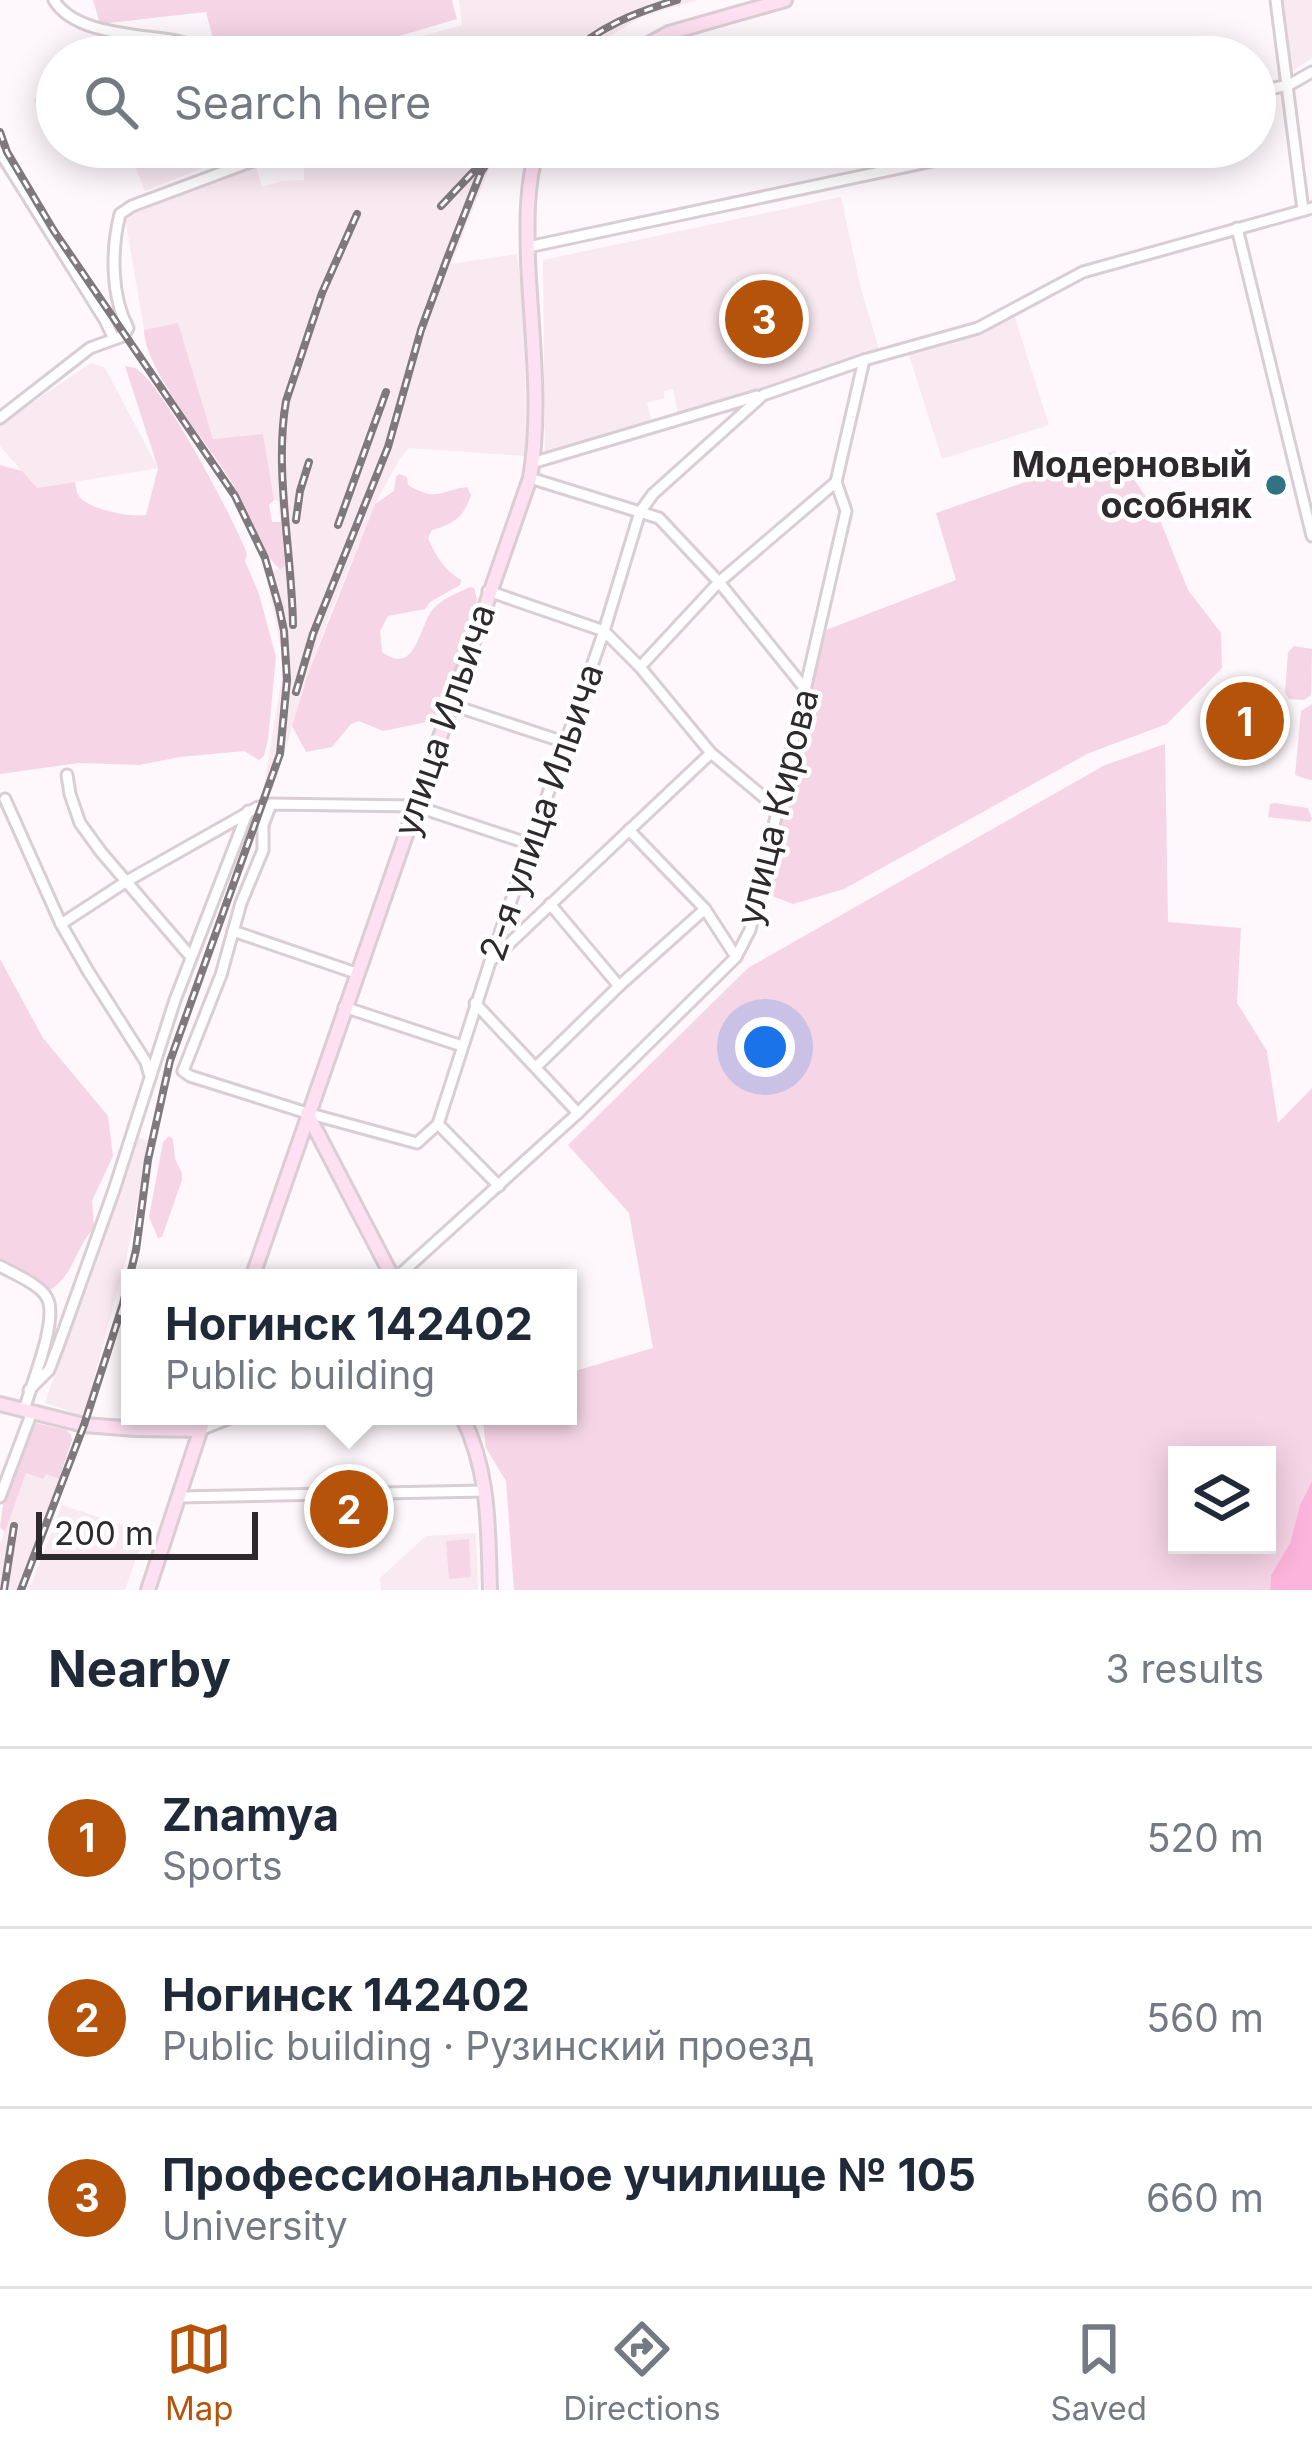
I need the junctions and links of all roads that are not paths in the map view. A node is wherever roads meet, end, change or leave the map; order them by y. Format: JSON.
{"nodes":[{"id":1,"x":54,"y":0,"type":"edge"},
{"id":2,"x":785,"y":0,"type":"edge"},
{"id":3,"x":1276,"y":0,"type":"edge"},
{"id":4,"x":136,"y":36,"type":"edge"},
{"id":5,"x":664,"y":36,"type":"edge"},
{"id":6,"x":1312,"y":72,"type":"edge"},
{"id":7,"x":1288,"y":86,"type":"junction"},
{"id":8,"x":1276,"y":88,"type":"edge"},
{"id":9,"x":0,"y":152,"type":"edge"},
{"id":10,"x":236,"y":168,"type":"edge"},
{"id":11,"x":531,"y":168,"type":"edge"},
{"id":12,"x":900,"y":168,"type":"edge"},
{"id":13,"x":1308,"y":209,"type":"edge"},
{"id":14,"x":1238,"y":228,"type":"junction"},
{"id":15,"x":527,"y":248,"type":"junction"},
{"id":16,"x":114,"y":339,"type":"junction"},
{"id":17,"x":864,"y":360,"type":"junction"},
{"id":18,"x":763,"y":394,"type":"junction"},
{"id":19,"x":0,"y":418,"type":"edge"},
{"id":20,"x":532,"y":463,"type":"junction"},
{"id":21,"x":530,"y":478,"type":"junction"},
{"id":22,"x":836,"y":482,"type":"junction"},
{"id":23,"x":640,"y":512,"type":"junction"},
{"id":24,"x":1312,"y":536,"type":"edge"},
{"id":25,"x":719,"y":583,"type":"junction"},
{"id":26,"x":488,"y":591,"type":"junction"},
{"id":27,"x":604,"y":631,"type":"junction"},
{"id":28,"x":640,"y":667,"type":"junction"},
{"id":29,"x":806,"y":690,"type":"junction"},
{"id":30,"x":452,"y":705,"type":"junction"},
{"id":31,"x":565,"y":742,"type":"junction"},
{"id":32,"x":711,"y":753,"type":"junction"},
{"id":33,"x":67,"y":775,"type":"dead end"},
{"id":34,"x":5,"y":799,"type":"dead end"},
{"id":35,"x":415,"y":806,"type":"junction"},
{"id":36,"x":778,"y":810,"type":"junction"},
{"id":37,"x":629,"y":830,"type":"junction"},
{"id":38,"x":530,"y":844,"type":"junction"},
{"id":39,"x":128,"y":881,"type":"junction"},
{"id":40,"x":550,"y":904,"type":"junction"},
{"id":41,"x":705,"y":909,"type":"junction"},
{"id":42,"x":61,"y":924,"type":"junction"},
{"id":43,"x":233,"y":932,"type":"junction"},
{"id":44,"x":191,"y":957,"type":"junction"},
{"id":45,"x":736,"y":957,"type":"junction"},
{"id":46,"x":490,"y":962,"type":"junction"},
{"id":47,"x":356,"y":974,"type":"junction"},
{"id":48,"x":619,"y":986,"type":"junction"},
{"id":49,"x":475,"y":1003,"type":"junction"},
{"id":50,"x":344,"y":1007,"type":"junction"},
{"id":51,"x":461,"y":1046,"type":"junction"},
{"id":52,"x":536,"y":1067,"type":"junction"},
{"id":53,"x":149,"y":1073,"type":"junction"},
{"id":54,"x":307,"y":1113,"type":"junction"},
{"id":55,"x":578,"y":1113,"type":"junction"},
{"id":56,"x":438,"y":1124,"type":"junction"},
{"id":57,"x":499,"y":1186,"type":"junction"},
{"id":58,"x":0,"y":1266,"type":"edge"},
{"id":59,"x":255,"y":1269,"type":"edge"},
{"id":60,"x":389,"y":1269,"type":"edge"},
{"id":61,"x":404,"y":1269,"type":"edge"},
{"id":62,"x":29,"y":1390,"type":"junction"},
{"id":63,"x":0,"y":1404,"type":"edge"},
{"id":64,"x":28,"y":1411,"type":"junction"},
{"id":65,"x":184,"y":1425,"type":"edge"},
{"id":66,"x":202,"y":1425,"type":"edge"},
{"id":67,"x":466,"y":1425,"type":"edge"},
{"id":68,"x":487,"y":1491,"type":"junction"},
{"id":69,"x":0,"y":1497,"type":"edge"},
{"id":70,"x":178,"y":1497,"type":"junction"},
{"id":71,"x":148,"y":1590,"type":"edge"},
{"id":72,"x":490,"y":1590,"type":"edge"}],
"edges":[{"from":1,"to":4,"type":"street"},
{"from":2,"to":5,"type":"main road"},
{"from":3,"to":7,"type":"street"},
{"from":6,"to":7,"type":"street"},
{"from":7,"to":8,"type":"street"},
{"from":7,"to":13,"type":"street"},
{"from":9,"to":16,"type":"street"},
{"from":10,"to":16,"type":"street"},
{"from":11,"to":15,"type":"main road","name":"улица Ильича"},
{"from":12,"to":15,"type":"street"},
{"from":13,"to":14,"type":"street","name":"2-я улица Ильича"},
{"from":14,"to":17,"type":"street","name":"2-я улица Ильича"},
{"from":14,"to":24,"type":"street"},
{"from":15,"to":20,"type":"main road","name":"улица Ильича"},
{"from":16,"to":19,"type":"street"},
{"from":17,"to":18,"type":"street","name":"2-я улица Ильича"},
{"from":17,"to":22,"type":"street","name":"улица Кирова"},
{"from":18,"to":20,"type":"street"},
{"from":18,"to":23,"type":"street","name":"2-я улица Ильича"},
{"from":20,"to":21,"type":"main road","name":"улица Ильича"},
{"from":21,"to":23,"type":"street"},
{"from":21,"to":26,"type":"main road","name":"улица Ильича"},
{"from":22,"to":25,"type":"street"},
{"from":22,"to":29,"type":"street","name":"улица Кирова"},
{"from":23,"to":25,"type":"street"},
{"from":23,"to":27,"type":"street","name":"2-я улица Ильича"},
{"from":25,"to":28,"type":"street"},
{"from":25,"to":29,"type":"street"},
{"from":26,"to":27,"type":"street"},
{"from":26,"to":30,"type":"main road","name":"улица Ильича"},
{"from":27,"to":28,"type":"street"},
{"from":27,"to":31,"type":"street","name":"2-я улица Ильича"},
{"from":28,"to":32,"type":"street"},
{"from":29,"to":36,"type":"street","name":"улица Кирова"},
{"from":30,"to":31,"type":"street"},
{"from":30,"to":35,"type":"main road","name":"улица Ильича"},
{"from":31,"to":38,"type":"street","name":"2-я улица Ильича"},
{"from":32,"to":36,"type":"street"},
{"from":32,"to":37,"type":"street"},
{"from":33,"to":39,"type":"street"},
{"from":34,"to":42,"type":"street"},
{"from":35,"to":38,"type":"street"},
{"from":35,"to":43,"type":"street"},
{"from":35,"to":47,"type":"main road","name":"улица Ильича"},
{"from":36,"to":45,"type":"street","name":"улица Кирова"},
{"from":37,"to":40,"type":"street"},
{"from":37,"to":41,"type":"street"},
{"from":38,"to":46,"type":"street","name":"2-я улица Ильича"},
{"from":39,"to":42,"type":"street"},
{"from":39,"to":44,"type":"street"},
{"from":39,"to":44,"type":"street"},
{"from":40,"to":46,"type":"street"},
{"from":40,"to":48,"type":"street"},
{"from":41,"to":45,"type":"street"},
{"from":41,"to":48,"type":"street"},
{"from":42,"to":53,"type":"street"},
{"from":43,"to":47,"type":"street"},
{"from":43,"to":54,"type":"street"},
{"from":44,"to":53,"type":"street"},
{"from":45,"to":55,"type":"street","name":"улица Кирова"},
{"from":46,"to":49,"type":"street","name":"2-я улица Ильича"},
{"from":47,"to":50,"type":"main road","name":"улица Ильича"},
{"from":48,"to":52,"type":"street"},
{"from":49,"to":51,"type":"street","name":"2-я улица Ильича"},
{"from":49,"to":52,"type":"street"},
{"from":50,"to":51,"type":"street"},
{"from":50,"to":54,"type":"main road","name":"улица Ильича"},
{"from":51,"to":56,"type":"street","name":"2-я улица Ильича"},
{"from":52,"to":55,"type":"street"},
{"from":53,"to":62,"type":"street"},
{"from":54,"to":56,"type":"street"},
{"from":54,"to":59,"type":"main road","name":"улица Ильича"},
{"from":54,"to":60,"type":"main road"},
{"from":55,"to":57,"type":"street","name":"улица Кирова"},
{"from":56,"to":57,"type":"street"},
{"from":57,"to":61,"type":"street","name":"улица Кирова"},
{"from":58,"to":62,"type":"street"},
{"from":62,"to":64,"type":"street"},
{"from":63,"to":64,"type":"main road"},
{"from":64,"to":65,"type":"main road"},
{"from":64,"to":69,"type":"street"},
{"from":66,"to":70,"type":"main road"},
{"from":67,"to":68,"type":"main road"},
{"from":68,"to":70,"type":"street"},
{"from":68,"to":72,"type":"main road"},
{"from":70,"to":71,"type":"main road"}]}
